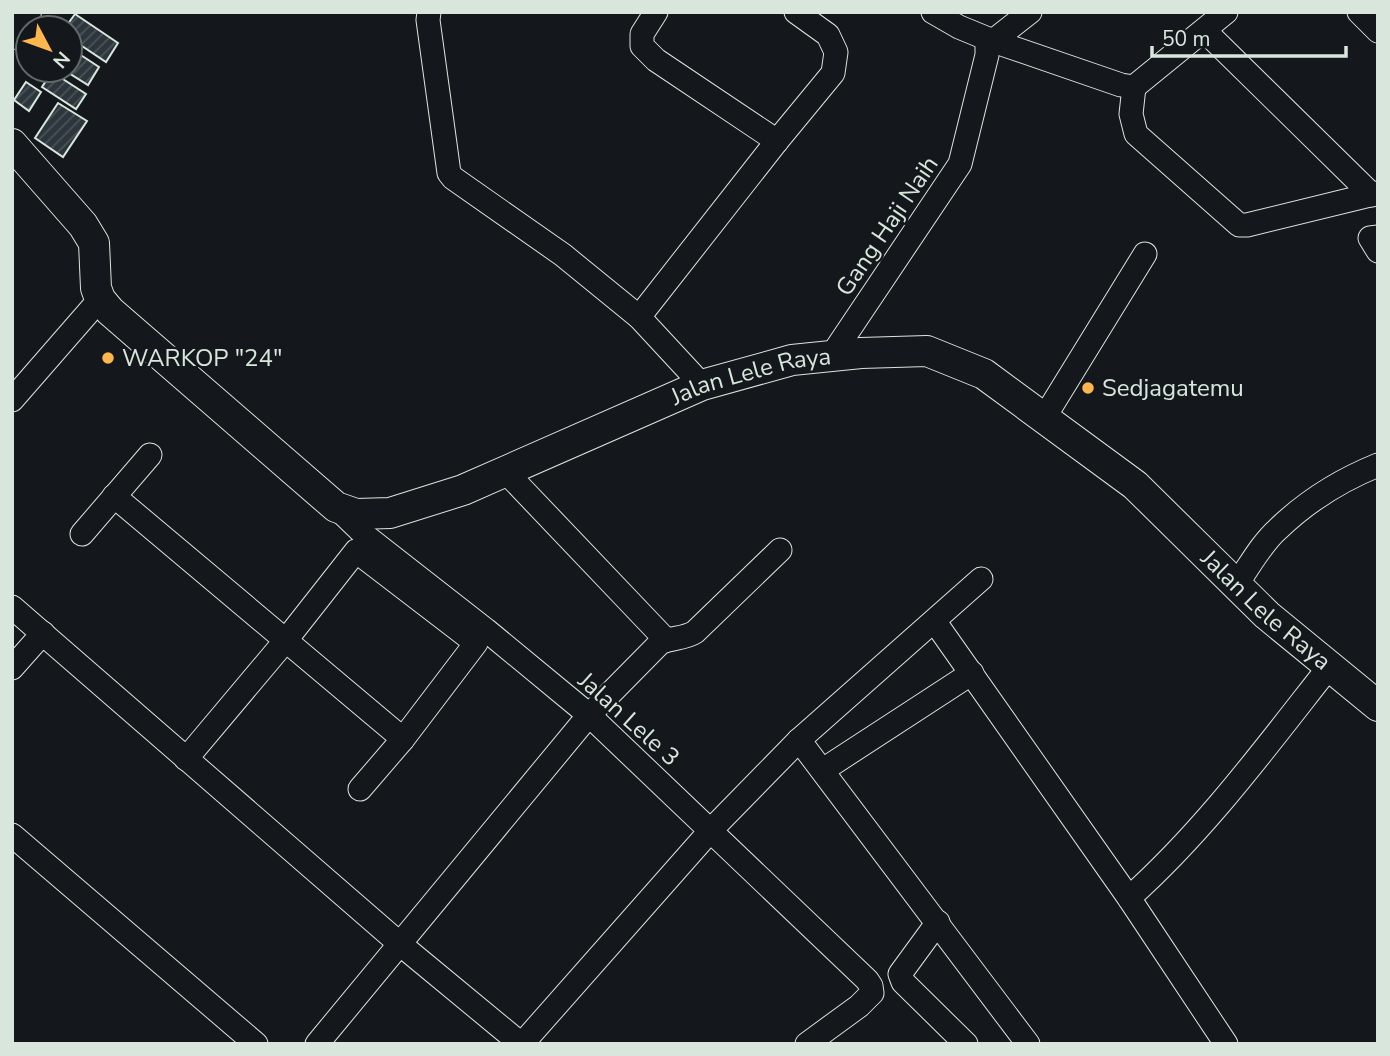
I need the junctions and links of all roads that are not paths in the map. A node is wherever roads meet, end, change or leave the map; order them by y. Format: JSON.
{"nodes":[{"id":1,"x":26,"y":12,"type":"edge"},
{"id":2,"x":429,"y":12,"type":"edge"},
{"id":3,"x":656,"y":12,"type":"edge"},
{"id":4,"x":796,"y":12,"type":"edge"},
{"id":5,"x":933,"y":12,"type":"edge"},
{"id":6,"x":1030,"y":12,"type":"edge"},
{"id":7,"x":1226,"y":12,"type":"edge"},
{"id":8,"x":1359,"y":12,"type":"edge"},
{"id":9,"x":1205,"y":31,"type":"junction"},
{"id":10,"x":1378,"y":31,"type":"edge"},
{"id":11,"x":12,"y":34,"type":"edge"},
{"id":12,"x":990,"y":40,"type":"junction"},
{"id":13,"x":1134,"y":87,"type":"junction"},
{"id":14,"x":777,"y":141,"type":"junction"},
{"id":15,"x":12,"y":144,"type":"edge"},
{"id":16,"x":1375,"y":194,"type":"edge"},
{"id":17,"x":1378,"y":237,"type":"edge"},
{"id":18,"x":1378,"y":251,"type":"edge"},
{"id":19,"x":1144,"y":254,"type":"dead end"},
{"id":20,"x":100,"y":299,"type":"junction"},
{"id":21,"x":639,"y":317,"type":"junction"},
{"id":22,"x":832,"y":355,"type":"junction"},
{"id":23,"x":702,"y":385,"type":"junction"},
{"id":24,"x":12,"y":400,"type":"edge"},
{"id":25,"x":1044,"y":418,"type":"junction"},
{"id":26,"x":150,"y":455,"type":"dead end"},
{"id":27,"x":1378,"y":465,"type":"edge"},
{"id":28,"x":505,"y":471,"type":"junction"},
{"id":29,"x":114,"y":496,"type":"junction"},
{"id":30,"x":336,"y":507,"type":"junction"},
{"id":31,"x":82,"y":534,"type":"dead end"},
{"id":32,"x":780,"y":550,"type":"dead end"},
{"id":33,"x":981,"y":579,"type":"dead end"},
{"id":34,"x":1236,"y":585,"type":"junction"},
{"id":35,"x":12,"y":607,"type":"edge"},
{"id":36,"x":935,"y":622,"type":"junction"},
{"id":37,"x":43,"y":633,"type":"junction"},
{"id":38,"x":286,"y":640,"type":"junction"},
{"id":39,"x":666,"y":640,"type":"junction"},
{"id":40,"x":12,"y":667,"type":"edge"},
{"id":41,"x":1329,"y":667,"type":"junction"},
{"id":42,"x":972,"y":673,"type":"junction"},
{"id":43,"x":1378,"y":706,"type":"edge"},
{"id":44,"x":589,"y":715,"type":"junction"},
{"id":45,"x":403,"y":739,"type":"junction"},
{"id":46,"x":799,"y":740,"type":"junction"},
{"id":47,"x":186,"y":759,"type":"junction"},
{"id":48,"x":823,"y":770,"type":"junction"},
{"id":49,"x":360,"y":789,"type":"dead end"},
{"id":50,"x":711,"y":830,"type":"junction"},
{"id":51,"x":12,"y":835,"type":"edge"},
{"id":52,"x":1129,"y":898,"type":"junction"},
{"id":53,"x":938,"y":922,"type":"junction"},
{"id":54,"x":400,"y":944,"type":"junction"},
{"id":55,"x":256,"y":1044,"type":"edge"},
{"id":56,"x":317,"y":1044,"type":"edge"},
{"id":57,"x":522,"y":1044,"type":"edge"},
{"id":58,"x":807,"y":1044,"type":"edge"},
{"id":59,"x":966,"y":1044,"type":"edge"},
{"id":60,"x":1028,"y":1044,"type":"edge"},
{"id":61,"x":1226,"y":1044,"type":"edge"}],
"edges":[{"from":1,"to":11,"type":"street"},
{"from":2,"to":21,"type":"street"},
{"from":3,"to":14,"type":"street"},
{"from":4,"to":14,"type":"street"},
{"from":5,"to":12,"type":"street"},
{"from":6,"to":12,"type":"street"},
{"from":7,"to":9,"type":"street"},
{"from":8,"to":10,"type":"street"},
{"from":9,"to":13,"type":"street"},
{"from":9,"to":16,"type":"street"},
{"from":12,"to":13,"type":"street"},
{"from":12,"to":22,"type":"street","name":"Gang Haji Naih"},
{"from":13,"to":16,"type":"street"},
{"from":14,"to":21,"type":"street"},
{"from":15,"to":20,"type":"street"},
{"from":17,"to":18,"type":"street"},
{"from":19,"to":25,"type":"street"},
{"from":20,"to":24,"type":"street"},
{"from":20,"to":30,"type":"street","name":"Jalan Lele Raya"},
{"from":21,"to":23,"type":"street"},
{"from":22,"to":23,"type":"street","name":"Jalan Lele Raya"},
{"from":22,"to":25,"type":"street","name":"Jalan Lele Raya"},
{"from":23,"to":28,"type":"street","name":"Jalan Lele Raya"},
{"from":25,"to":34,"type":"street","name":"Jalan Lele Raya"},
{"from":26,"to":29,"type":"street"},
{"from":27,"to":34,"type":"street"},
{"from":28,"to":30,"type":"street","name":"Jalan Lele Raya"},
{"from":28,"to":39,"type":"street"},
{"from":29,"to":31,"type":"street"},
{"from":29,"to":38,"type":"street"},
{"from":30,"to":44,"type":"street","name":"Jalan Lele 3"},
{"from":32,"to":39,"type":"street"},
{"from":33,"to":36,"type":"street"},
{"from":34,"to":41,"type":"street","name":"Jalan Lele Raya"},
{"from":35,"to":37,"type":"street"},
{"from":36,"to":42,"type":"street"},
{"from":36,"to":46,"type":"street"},
{"from":37,"to":40,"type":"street"},
{"from":37,"to":47,"type":"street"},
{"from":38,"to":45,"type":"street"},
{"from":38,"to":45,"type":"street"},
{"from":38,"to":47,"type":"street"},
{"from":39,"to":44,"type":"street"},
{"from":41,"to":43,"type":"street","name":"Jalan Lele Raya"},
{"from":41,"to":52,"type":"street"},
{"from":42,"to":48,"type":"street"},
{"from":42,"to":52,"type":"street"},
{"from":44,"to":50,"type":"street","name":"Jalan Lele 3"},
{"from":44,"to":54,"type":"street"},
{"from":45,"to":49,"type":"street"},
{"from":46,"to":48,"type":"street"},
{"from":46,"to":50,"type":"street"},
{"from":47,"to":54,"type":"street"},
{"from":48,"to":53,"type":"street"},
{"from":50,"to":57,"type":"street"},
{"from":50,"to":58,"type":"street","name":"Jalan Lele 3"},
{"from":51,"to":55,"type":"street"},
{"from":52,"to":61,"type":"street"},
{"from":53,"to":59,"type":"street"},
{"from":53,"to":60,"type":"street"},
{"from":54,"to":56,"type":"street"},
{"from":54,"to":57,"type":"street"}]}
